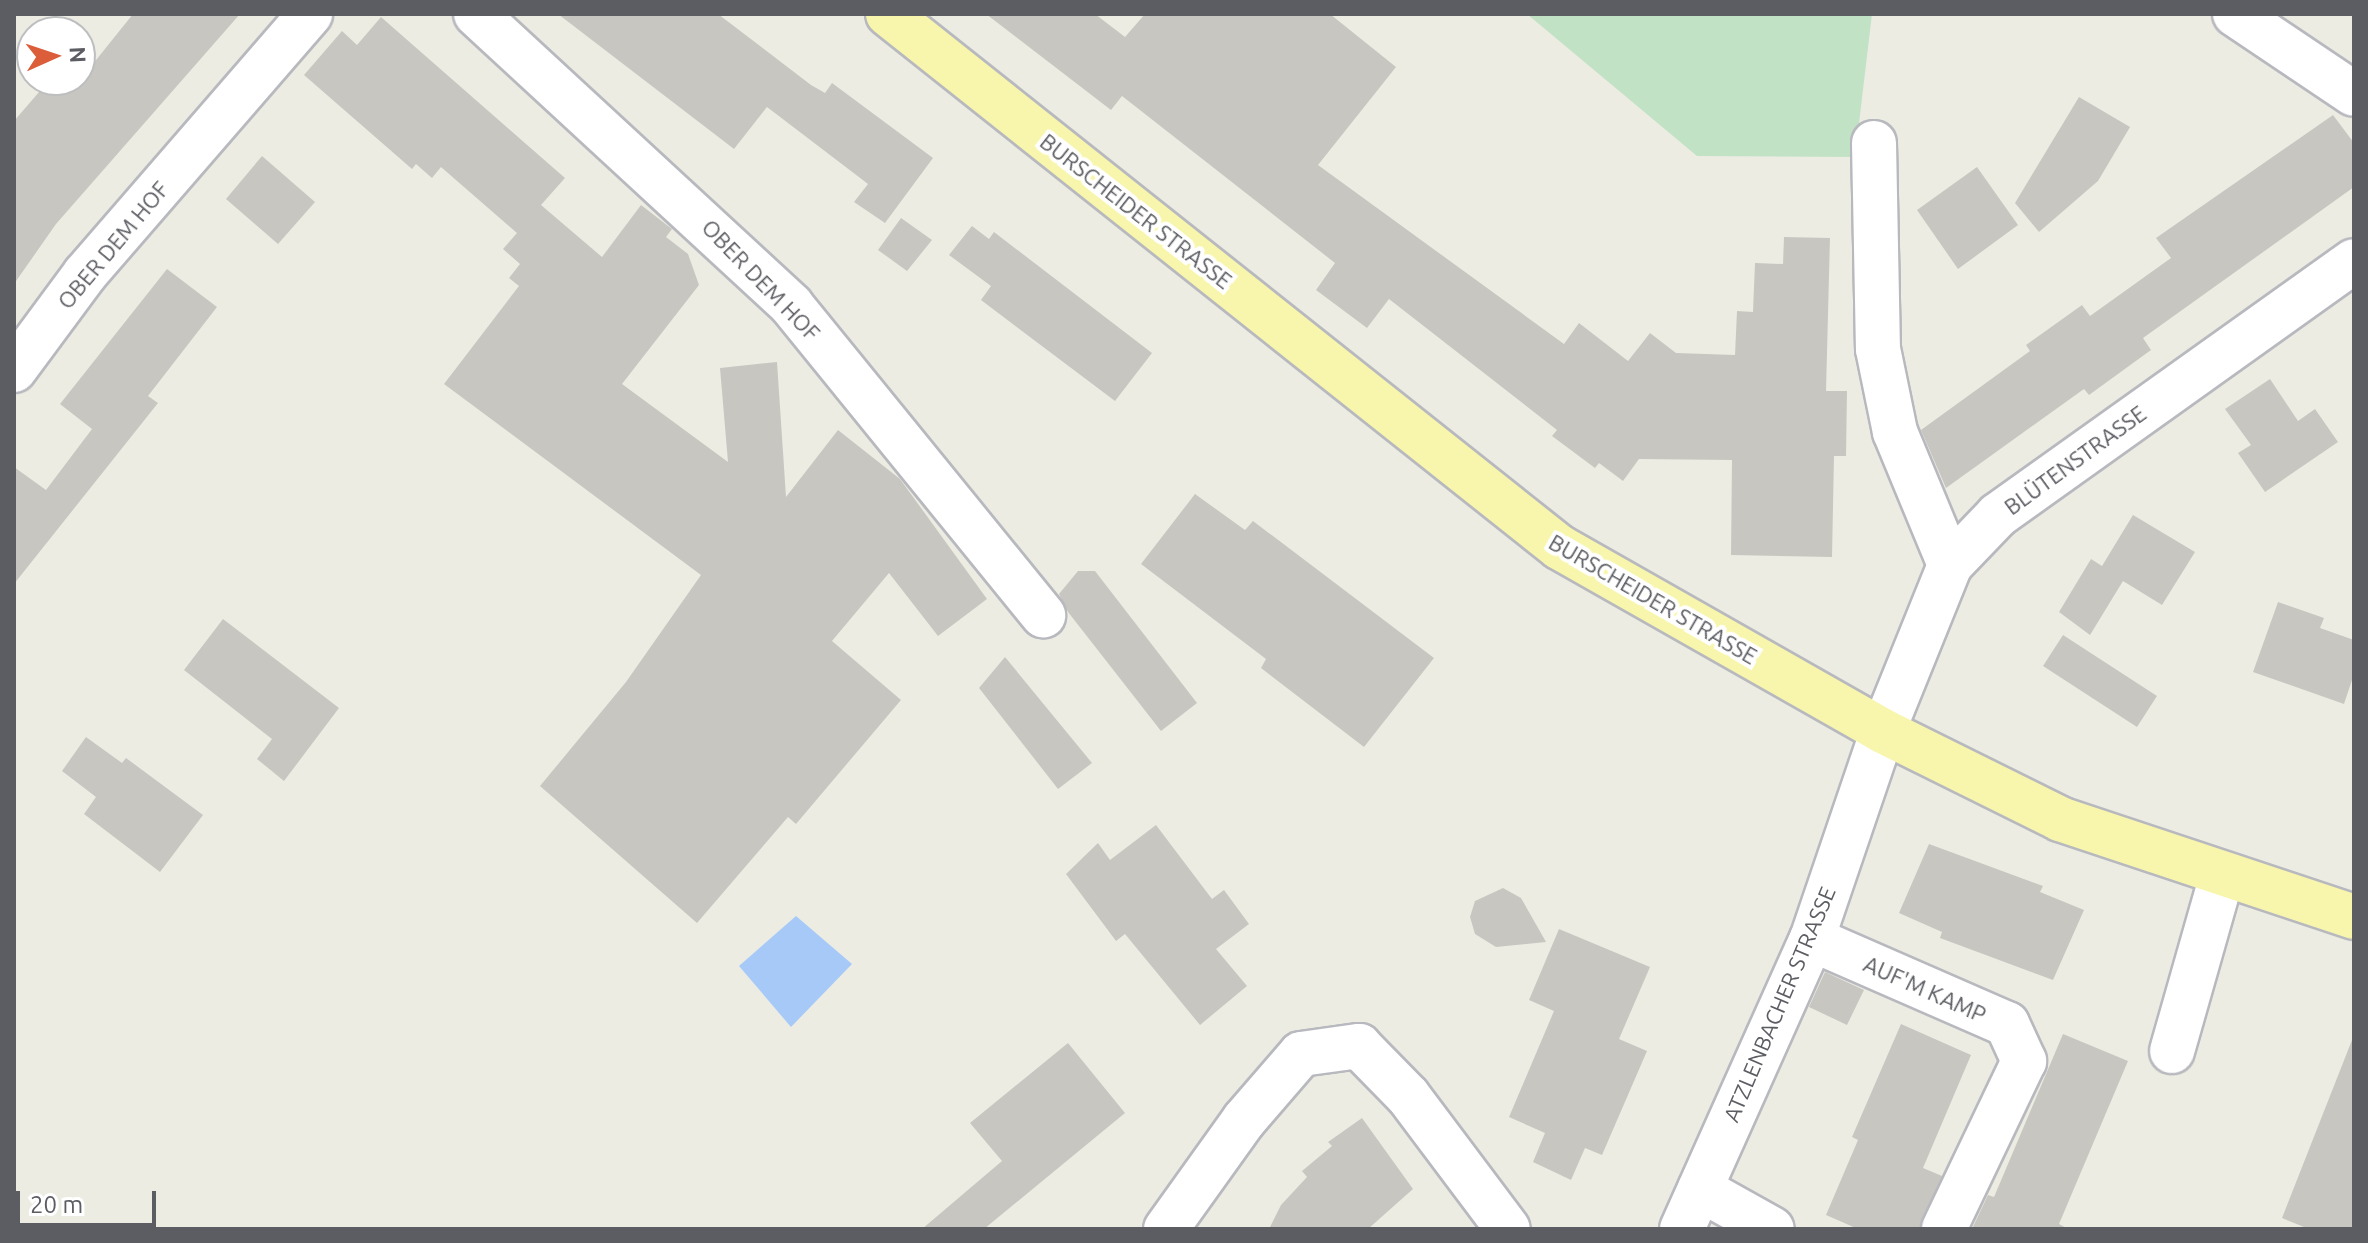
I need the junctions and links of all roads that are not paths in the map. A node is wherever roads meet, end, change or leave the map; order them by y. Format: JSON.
{"nodes":[{"id":1,"x":310,"y":14,"type":"edge"},
{"id":2,"x":476,"y":14,"type":"edge"},
{"id":3,"x":888,"y":14,"type":"edge"},
{"id":4,"x":2235,"y":14,"type":"edge"},
{"id":5,"x":2354,"y":94,"type":"edge"},
{"id":6,"x":1874,"y":143,"type":"dead end"},
{"id":7,"x":2354,"y":261,"type":"edge"},
{"id":8,"x":14,"y":370,"type":"edge"},
{"id":9,"x":1950,"y":565,"type":"junction"},
{"id":10,"x":1043,"y":615,"type":"dead end"},
{"id":11,"x":1883,"y":731,"type":"junction"},
{"id":12,"x":2222,"y":876,"type":"junction"},
{"id":13,"x":2354,"y":917,"type":"edge"},
{"id":14,"x":1812,"y":939,"type":"junction"},
{"id":15,"x":2172,"y":1051,"type":"dead end"},
{"id":16,"x":1700,"y":1189,"type":"junction"},
{"id":17,"x":1166,"y":1229,"type":"edge"},
{"id":18,"x":1508,"y":1229,"type":"edge"},
{"id":19,"x":1682,"y":1229,"type":"edge"},
{"id":20,"x":1772,"y":1229,"type":"edge"},
{"id":21,"x":1944,"y":1229,"type":"edge"}],
"edges":[{"from":1,"to":8,"type":"street","name":"OBER DEM HOF"},
{"from":2,"to":10,"type":"street","name":"OBER DEM HOF"},
{"from":3,"to":11,"type":"main road","name":"BURSCHEIDER STRASSE"},
{"from":4,"to":5,"type":"street"},
{"from":6,"to":9,"type":"street"},
{"from":7,"to":9,"type":"street","name":"BLÜTENSTRASSE"},
{"from":9,"to":11,"type":"street","name":"BLÜTENSTRASSE"},
{"from":11,"to":12,"type":"main road","name":"BURSCHEIDER STRASSE"},
{"from":11,"to":14,"type":"street","name":"ATZLENBACHER STRASSE"},
{"from":12,"to":13,"type":"main road","name":"BURSCHEIDER STRASSE"},
{"from":12,"to":15,"type":"street"},
{"from":14,"to":16,"type":"street","name":"ATZLENBACHER STRASSE"},
{"from":14,"to":21,"type":"street","name":"AUF'M KAMP"},
{"from":16,"to":19,"type":"street","name":"ATZLENBACHER STRASSE"},
{"from":16,"to":20,"type":"street"},
{"from":17,"to":18,"type":"street"}]}
